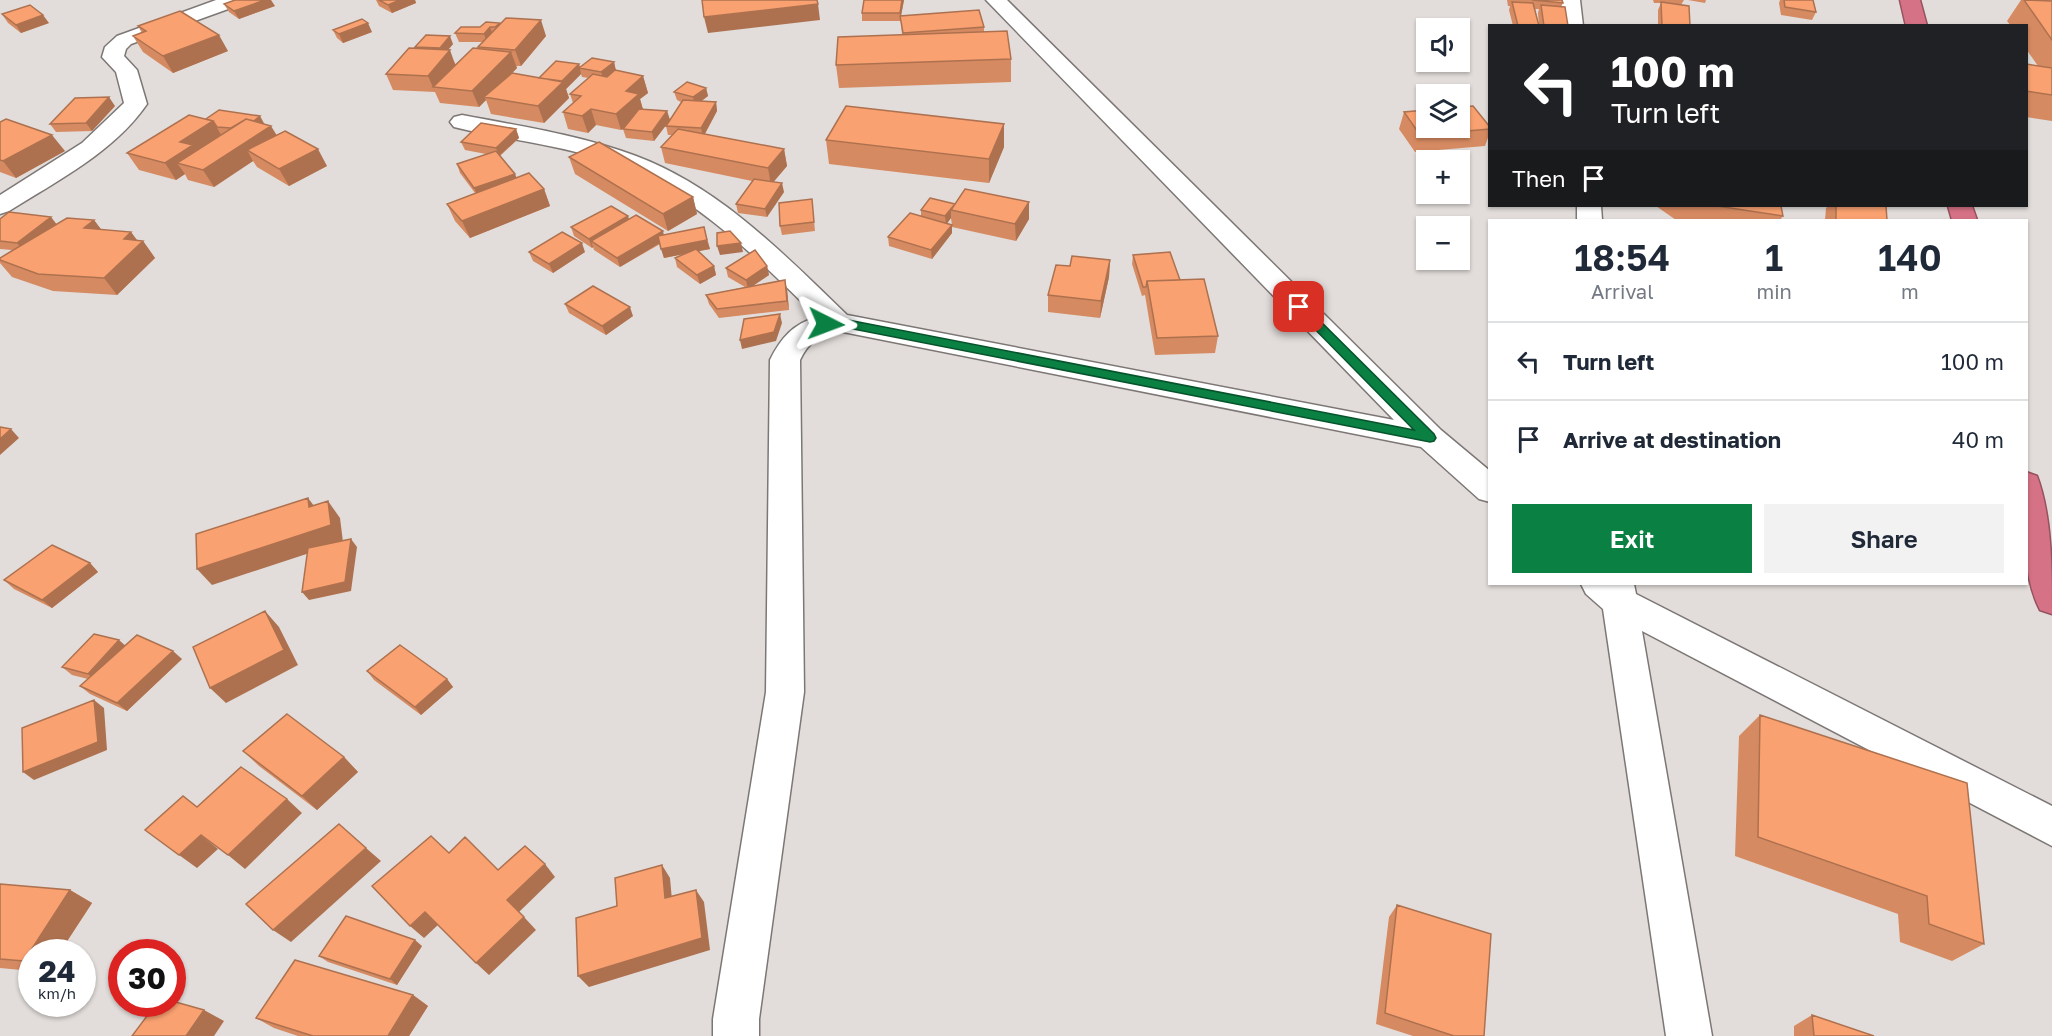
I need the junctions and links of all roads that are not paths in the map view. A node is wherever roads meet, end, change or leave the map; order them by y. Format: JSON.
{"nodes":[{"id":1,"x":235,"y":0,"type":"edge"},
{"id":2,"x":996,"y":0,"type":"edge"},
{"id":3,"x":1570,"y":0,"type":"edge"},
{"id":4,"x":1910,"y":0,"type":"edge"},
{"id":5,"x":1573,"y":24,"type":"edge"},
{"id":6,"x":1916,"y":24,"type":"edge"},
{"id":7,"x":462,"y":122,"type":"dead end"},
{"id":8,"x":0,"y":206,"type":"edge"},
{"id":9,"x":838,"y":322,"type":"junction"},
{"id":10,"x":1430,"y":438,"type":"junction"},
{"id":11,"x":1488,"y":488,"type":"edge"},
{"id":12,"x":2028,"y":493,"type":"edge"},
{"id":13,"x":1611,"y":590,"type":"edge"},
{"id":14,"x":2052,"y":600,"type":"edge"},
{"id":15,"x":2052,"y":827,"type":"edge"},
{"id":16,"x":728,"y":1030,"type":"edge"},
{"id":17,"x":1689,"y":1036,"type":"edge"}],
"edges":[{"from":1,"to":8,"type":"street"},
{"from":2,"to":10,"type":"street"},
{"from":3,"to":5,"type":"street"},
{"from":4,"to":6,"type":"highway"},
{"from":7,"to":9,"type":"street"},
{"from":9,"to":10,"type":"street"},
{"from":9,"to":16,"type":"street"},
{"from":10,"to":11,"type":"street"},
{"from":12,"to":14,"type":"highway"},
{"from":13,"to":15,"type":"street"},
{"from":13,"to":17,"type":"street"}]}
